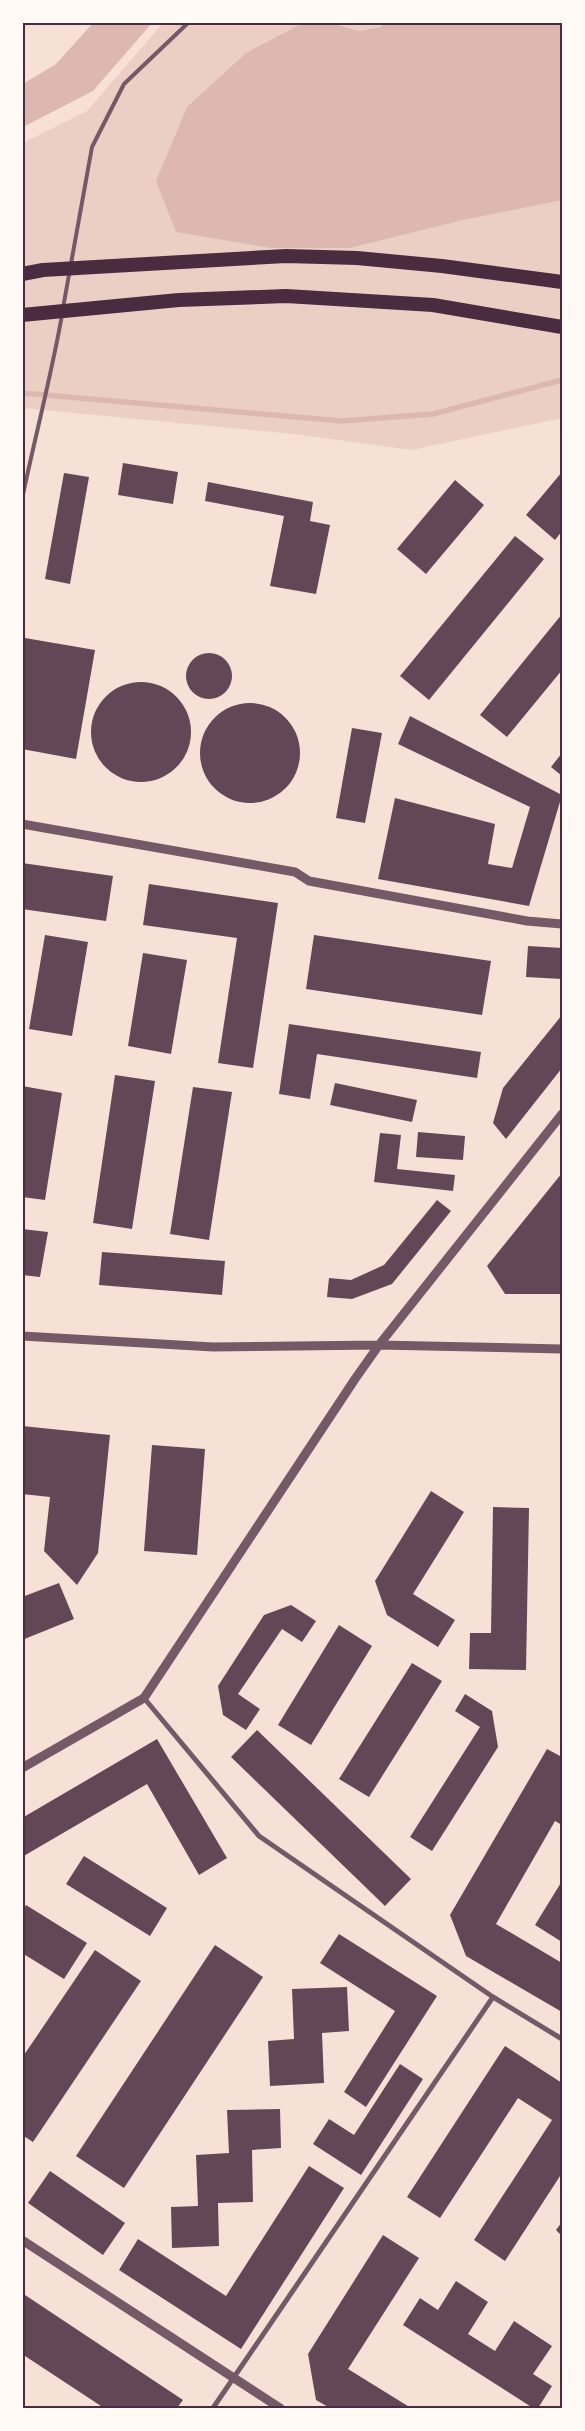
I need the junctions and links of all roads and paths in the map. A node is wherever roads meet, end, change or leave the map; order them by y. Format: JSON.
{"nodes":[{"id":1,"x":189,"y":22,"type":"edge"},
{"id":2,"x":22,"y":274,"type":"edge"},
{"id":3,"x":562,"y":282,"type":"edge"},
{"id":4,"x":22,"y":315,"type":"edge"},
{"id":5,"x":562,"y":327,"type":"edge"},
{"id":6,"x":22,"y":499,"type":"edge"},
{"id":7,"x":22,"y":824,"type":"edge"},
{"id":8,"x":562,"y":924,"type":"edge"},
{"id":9,"x":562,"y":1114,"type":"edge"},
{"id":10,"x":22,"y":1336,"type":"edge"},
{"id":11,"x":379,"y":1345,"type":"junction"},
{"id":12,"x":562,"y":1348,"type":"edge"},
{"id":13,"x":144,"y":1698,"type":"junction"},
{"id":14,"x":22,"y":1768,"type":"edge"},
{"id":15,"x":493,"y":1997,"type":"junction"},
{"id":16,"x":562,"y":2038,"type":"edge"},
{"id":17,"x":22,"y":2240,"type":"edge"},
{"id":18,"x":233,"y":2377,"type":"junction"},
{"id":19,"x":213,"y":2408,"type":"edge"},
{"id":20,"x":280,"y":2408,"type":"edge"}],
"edges":[{"from":1,"to":6,"type":"lane"},
{"from":2,"to":3,"type":"highway"},
{"from":4,"to":5,"type":"highway"},
{"from":7,"to":8,"type":"street"},
{"from":9,"to":11,"type":"street"},
{"from":10,"to":11,"type":"street"},
{"from":11,"to":12,"type":"street"},
{"from":11,"to":13,"type":"street"},
{"from":13,"to":14,"type":"street"},
{"from":13,"to":15,"type":"street"},
{"from":15,"to":16,"type":"street"},
{"from":15,"to":18,"type":"street"},
{"from":17,"to":18,"type":"street"},
{"from":18,"to":19,"type":"street"},
{"from":18,"to":20,"type":"street"}]}
